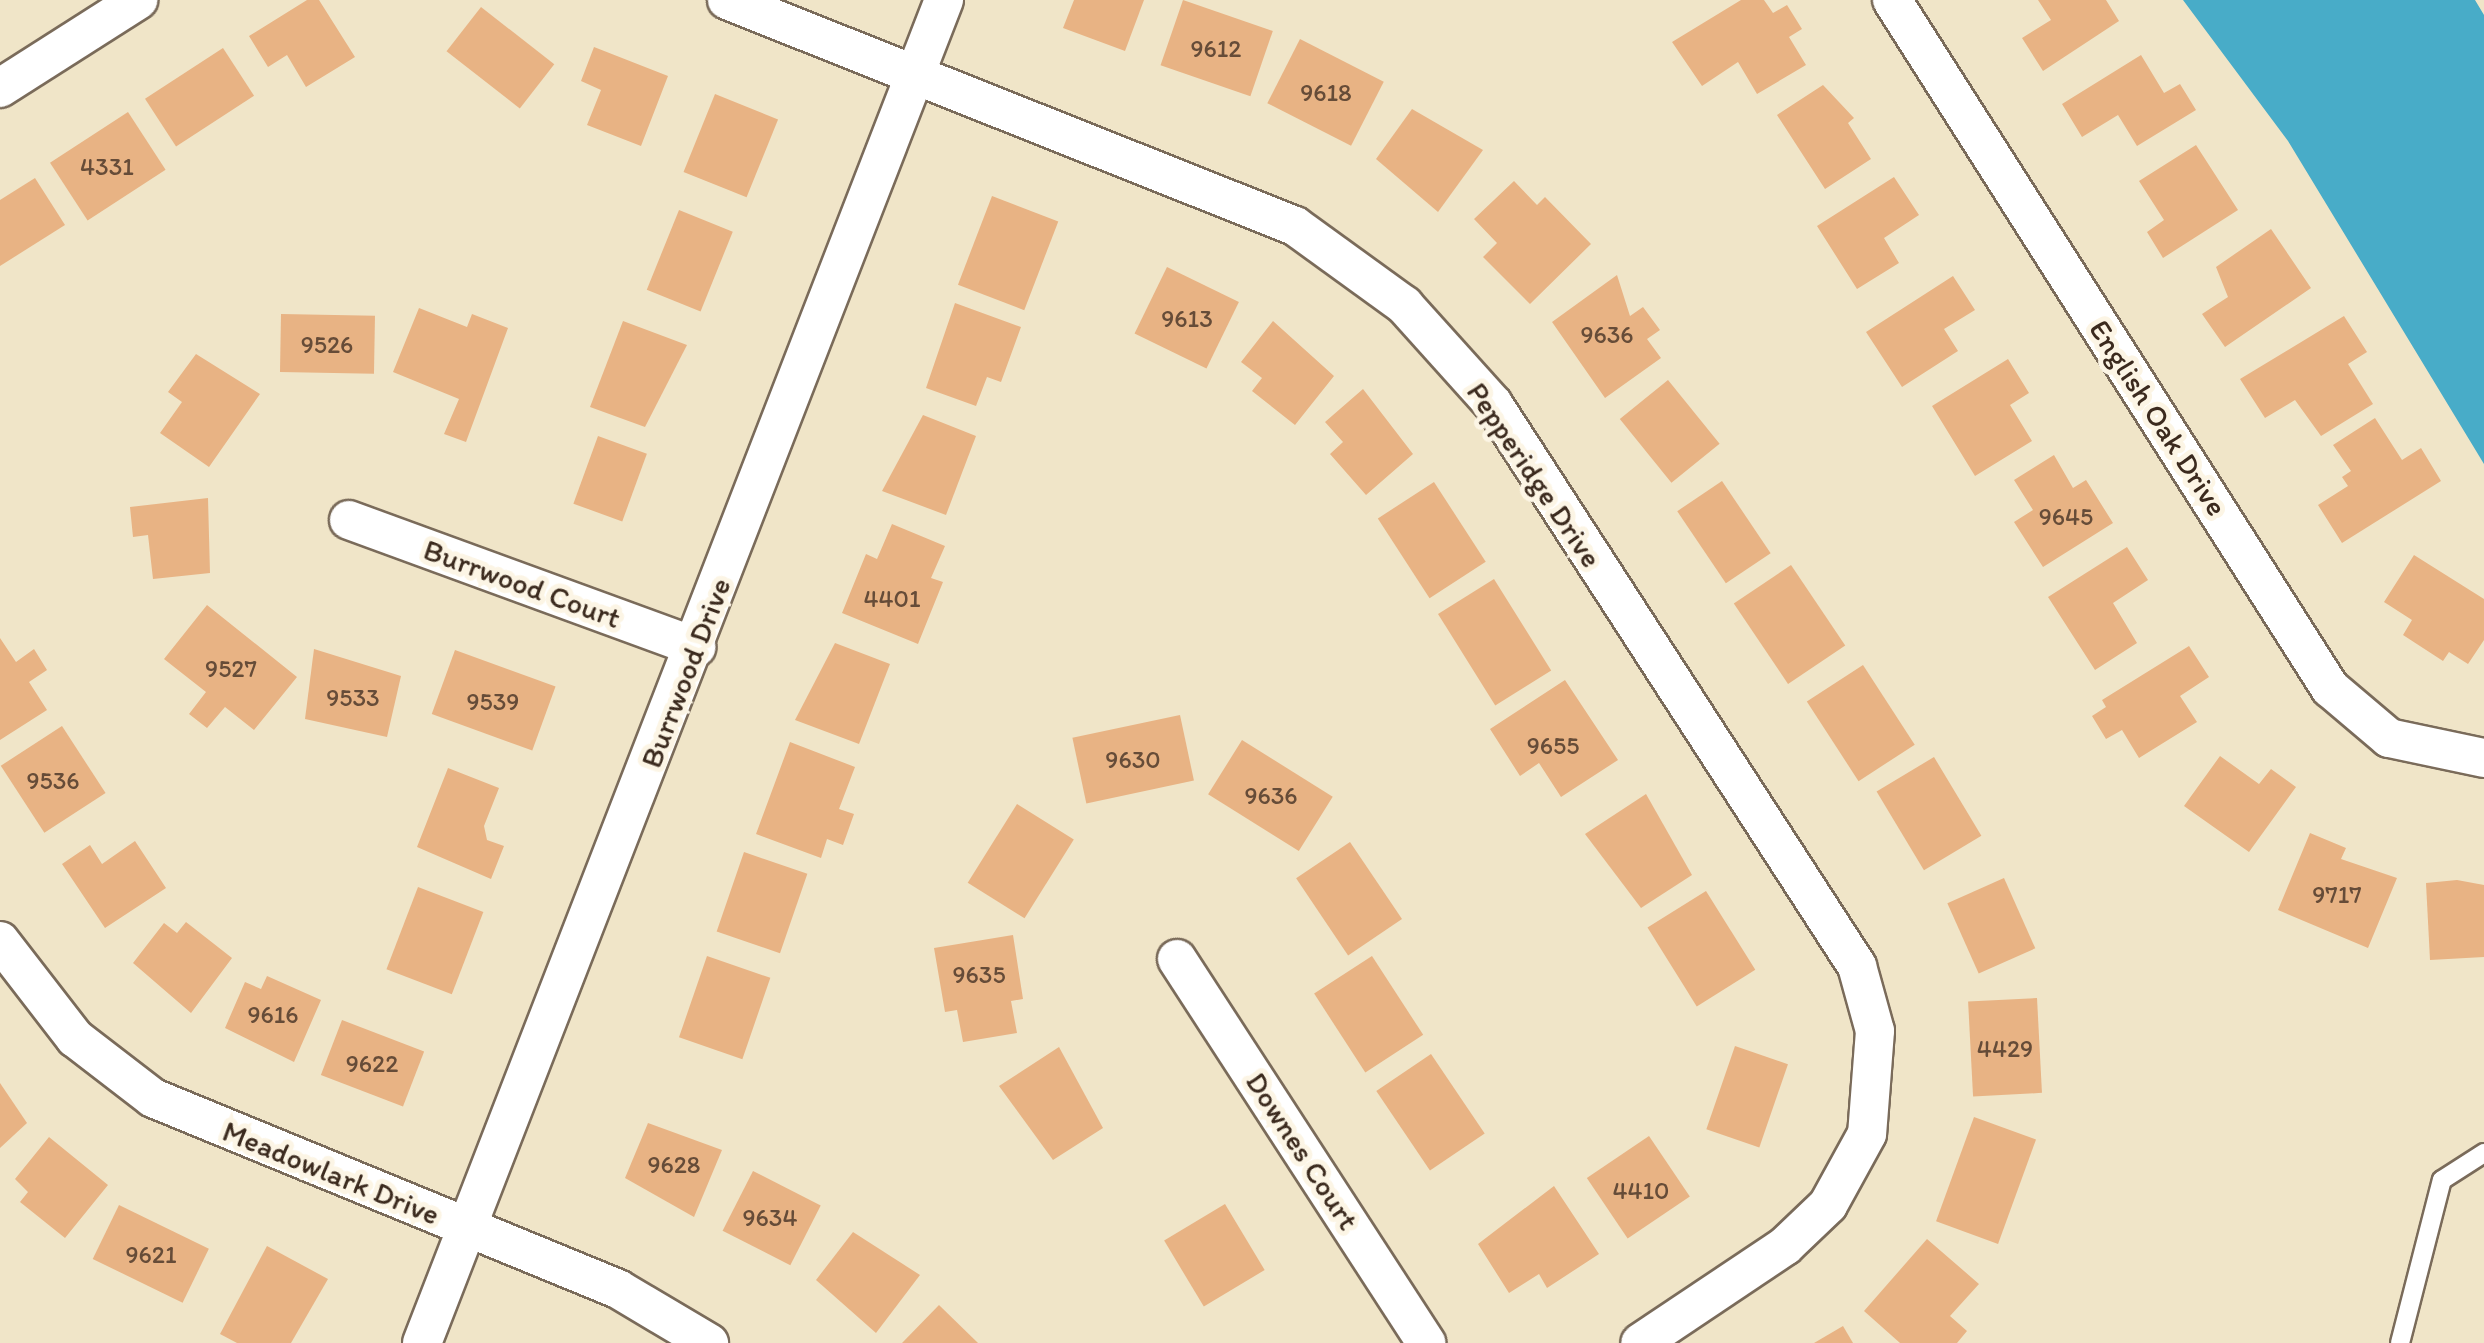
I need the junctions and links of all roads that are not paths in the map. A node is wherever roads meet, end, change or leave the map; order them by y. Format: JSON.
{"nodes":[{"id":1,"x":138,"y":0,"type":"edge"},
{"id":2,"x":728,"y":0,"type":"edge"},
{"id":3,"x":944,"y":0,"type":"edge"},
{"id":4,"x":1892,"y":0,"type":"edge"},
{"id":5,"x":917,"y":71,"type":"junction"},
{"id":6,"x":0,"y":88,"type":"edge"},
{"id":7,"x":349,"y":520,"type":"dead end"},
{"id":8,"x":696,"y":647,"type":"junction"},
{"id":9,"x":2484,"y":758,"type":"edge"},
{"id":10,"x":0,"y":941,"type":"edge"},
{"id":11,"x":1178,"y":959,"type":"dead end"},
{"id":12,"x":2484,"y":1153,"type":"edge"},
{"id":13,"x":473,"y":1230,"type":"junction"},
{"id":14,"x":422,"y":1343,"type":"edge"},
{"id":15,"x":708,"y":1343,"type":"edge"},
{"id":16,"x":1426,"y":1343,"type":"edge"},
{"id":17,"x":1640,"y":1343,"type":"edge"},
{"id":18,"x":2400,"y":1343,"type":"edge"}],
"edges":[{"from":1,"to":6,"type":"street"},
{"from":2,"to":5,"type":"street","name":"Pepperidge Drive"},
{"from":3,"to":5,"type":"street","name":"Burrwood Drive"},
{"from":4,"to":9,"type":"street","name":"English Oak Drive"},
{"from":5,"to":8,"type":"street","name":"Burrwood Drive"},
{"from":5,"to":17,"type":"street","name":"Pepperidge Drive"},
{"from":7,"to":8,"type":"street","name":"Burrwood Court"},
{"from":8,"to":13,"type":"street","name":"Burrwood Drive"},
{"from":10,"to":13,"type":"street","name":"Meadowlark Drive"},
{"from":11,"to":16,"type":"street","name":"Downes Court"},
{"from":12,"to":18,"type":"lane"},
{"from":13,"to":14,"type":"street","name":"Burrwood Drive"},
{"from":13,"to":15,"type":"street","name":"Meadowlark Drive"}]}
